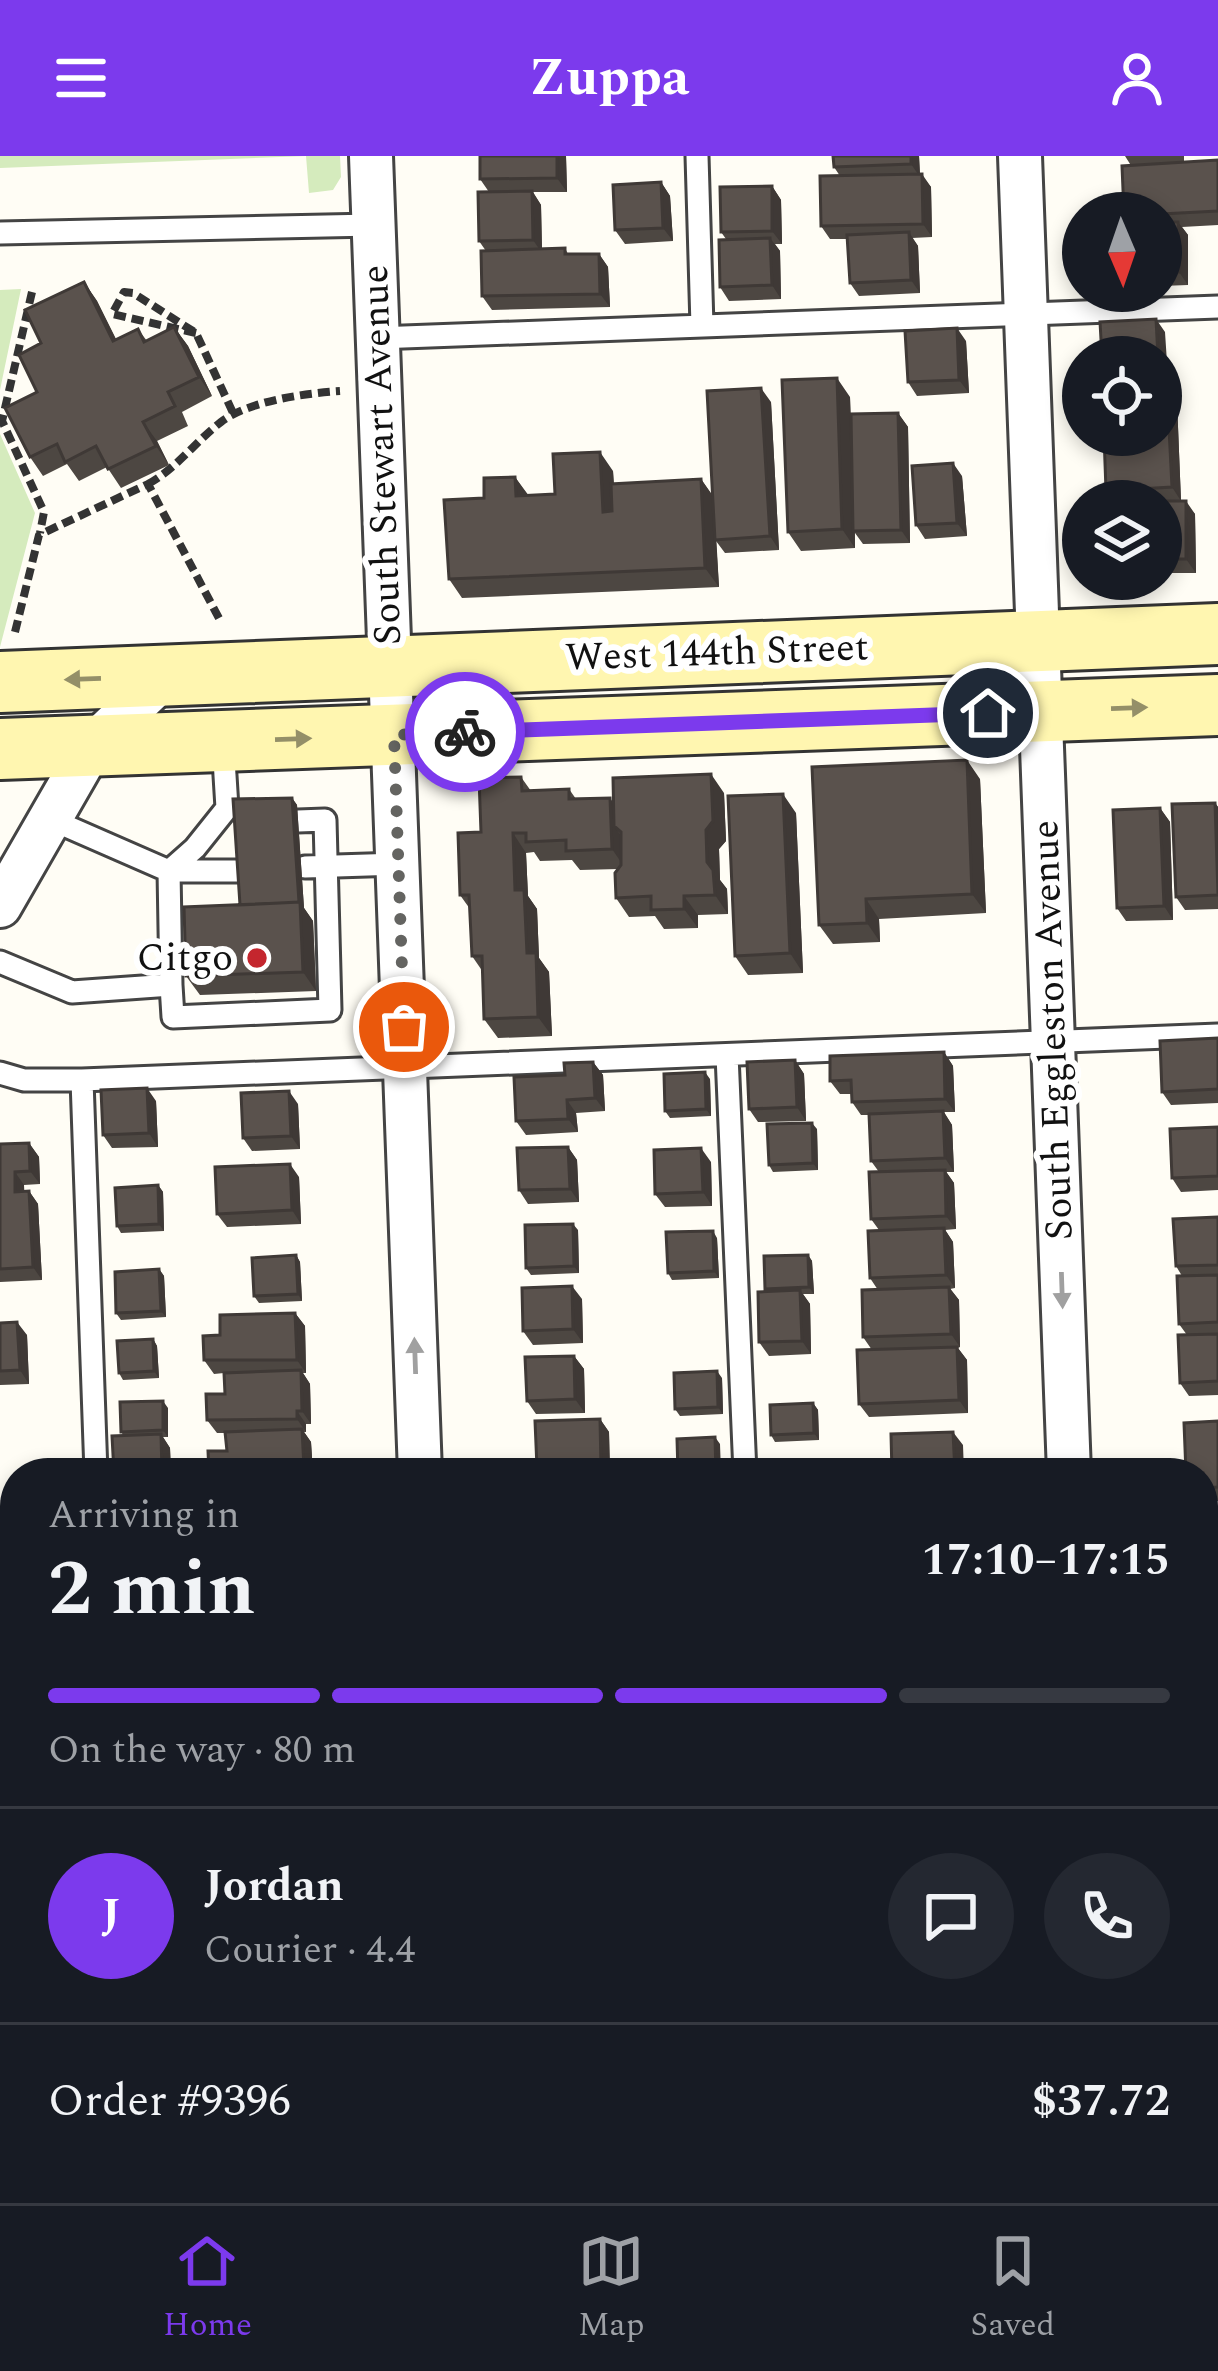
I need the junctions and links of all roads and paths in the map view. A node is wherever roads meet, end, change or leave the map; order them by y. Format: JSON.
{"nodes":[{"id":1,"x":371,"y":156,"type":"edge"},
{"id":2,"x":697,"y":156,"type":"edge"},
{"id":3,"x":1020,"y":156,"type":"edge"},
{"id":4,"x":373,"y":225,"type":"junction"},
{"id":5,"x":0,"y":233,"type":"edge"},
{"id":6,"x":32,"y":292,"type":"dead end"},
{"id":7,"x":1218,"y":307,"type":"edge"},
{"id":8,"x":1026,"y":314,"type":"junction"},
{"id":9,"x":702,"y":326,"type":"junction"},
{"id":10,"x":196,"y":333,"type":"junction"},
{"id":11,"x":377,"y":338,"type":"junction"},
{"id":12,"x":344,"y":391,"type":"dead end"},
{"id":13,"x":234,"y":416,"type":"junction"},
{"id":14,"x":148,"y":484,"type":"junction"},
{"id":15,"x":39,"y":535,"type":"junction"},
{"id":16,"x":221,"y":622,"type":"dead end"},
{"id":17,"x":1218,"y":634,"type":"edge"},
{"id":18,"x":1038,"y":641,"type":"junction"},
{"id":19,"x":7,"y":660,"type":"edge"},
{"id":20,"x":391,"y":666,"type":"junction"},
{"id":21,"x":165,"y":676,"type":"junction"},
{"id":22,"x":1218,"y":705,"type":"edge"},
{"id":23,"x":1041,"y":711,"type":"junction"},
{"id":24,"x":394,"y":735,"type":"junction"},
{"id":25,"x":223,"y":741,"type":"junction"},
{"id":26,"x":92,"y":746,"type":"junction"},
{"id":27,"x":0,"y":749,"type":"edge"},
{"id":28,"x":50,"y":819,"type":"junction"},
{"id":29,"x":298,"y":821,"type":"edge"},
{"id":30,"x":239,"y":824,"type":"edge"},
{"id":31,"x":214,"y":825,"type":"junction"},
{"id":32,"x":399,"y":864,"type":"junction"},
{"id":33,"x":316,"y":867,"type":"junction"},
{"id":34,"x":239,"y":871,"type":"edge"},
{"id":35,"x":169,"y":872,"type":"junction"},
{"id":36,"x":0,"y":906,"type":"edge"},
{"id":37,"x":327,"y":909,"type":"junction"},
{"id":38,"x":303,"y":910,"type":"edge"},
{"id":39,"x":0,"y":962,"type":"edge"},
{"id":40,"x":171,"y":985,"type":"junction"},
{"id":41,"x":1218,"y":1035,"type":"edge"},
{"id":42,"x":1053,"y":1041,"type":"junction"},
{"id":43,"x":727,"y":1055,"type":"junction"},
{"id":44,"x":405,"y":1068,"type":"junction"},
{"id":45,"x":0,"y":1073,"type":"edge"},
{"id":46,"x":82,"y":1080,"type":"junction"},
{"id":47,"x":95,"y":1458,"type":"edge"},
{"id":48,"x":418,"y":1458,"type":"edge"},
{"id":49,"x":744,"y":1458,"type":"edge"},
{"id":50,"x":1068,"y":1458,"type":"edge"}],
"edges":[{"from":1,"to":4,"type":"street","name":"South Stewart Avenue"},
{"from":2,"to":9,"type":"lane"},
{"from":3,"to":8,"type":"street","name":"South Eggleston Avenue"},
{"from":4,"to":5,"type":"lane"},
{"from":4,"to":11,"type":"street","name":"South Stewart Avenue"},
{"from":6,"to":15,"type":"path"},
{"from":7,"to":8,"type":"lane"},
{"from":8,"to":9,"type":"lane"},
{"from":8,"to":18,"type":"street","name":"South Eggleston Avenue"},
{"from":9,"to":11,"type":"lane"},
{"from":10,"to":10,"type":"path"},
{"from":10,"to":13,"type":"path"},
{"from":11,"to":20,"type":"street","name":"South Stewart Avenue"},
{"from":12,"to":13,"type":"path"},
{"from":13,"to":14,"type":"path"},
{"from":14,"to":15,"type":"path"},
{"from":14,"to":16,"type":"path"},
{"from":15,"to":19,"type":"path"},
{"from":17,"to":18,"type":"street","name":"West 144th Street"},
{"from":18,"to":20,"type":"street","name":"West 144th Street"},
{"from":18,"to":23,"type":"street","name":"South Eggleston Avenue"},
{"from":21,"to":19,"type":"street","name":"West 144th Street","one_way":true},
{"from":20,"to":21,"type":"street","name":"West 144th Street"},
{"from":20,"to":24,"type":"street","name":"South Stewart Avenue"},
{"from":21,"to":26,"type":"street"},
{"from":23,"to":22,"type":"street","name":"West 144th Street","one_way":true},
{"from":23,"to":24,"type":"street","name":"West 144th Street"},
{"from":23,"to":42,"type":"street","name":"South Eggleston Avenue"},
{"from":25,"to":24,"type":"street","name":"West 144th Street","one_way":true},
{"from":24,"to":32,"type":"street","name":"South Stewart Avenue"},
{"from":25,"to":26,"type":"street","name":"West 144th Street"},
{"from":25,"to":31,"type":"lane"},
{"from":26,"to":27,"type":"street","name":"West 144th Street"},
{"from":26,"to":28,"type":"street"},
{"from":28,"to":35,"type":"lane"},
{"from":28,"to":36,"type":"street"},
{"from":29,"to":33,"type":"lane"},
{"from":30,"to":31,"type":"lane"},
{"from":31,"to":35,"type":"lane"},
{"from":32,"to":33,"type":"lane"},
{"from":32,"to":44,"type":"street","name":"South Stewart Avenue"},
{"from":33,"to":37,"type":"lane"},
{"from":34,"to":35,"type":"lane"},
{"from":35,"to":40,"type":"lane"},
{"from":37,"to":38,"type":"lane"},
{"from":37,"to":40,"type":"lane"},
{"from":39,"to":40,"type":"lane"},
{"from":41,"to":42,"type":"lane"},
{"from":42,"to":43,"type":"lane"},
{"from":42,"to":50,"type":"street","name":"South Eggleston Avenue","one_way":true},
{"from":43,"to":44,"type":"lane"},
{"from":43,"to":49,"type":"lane"},
{"from":44,"to":46,"type":"lane"},
{"from":48,"to":44,"type":"street","name":"South Stewart Avenue","one_way":true},
{"from":45,"to":46,"type":"lane"},
{"from":46,"to":47,"type":"lane"}]}
